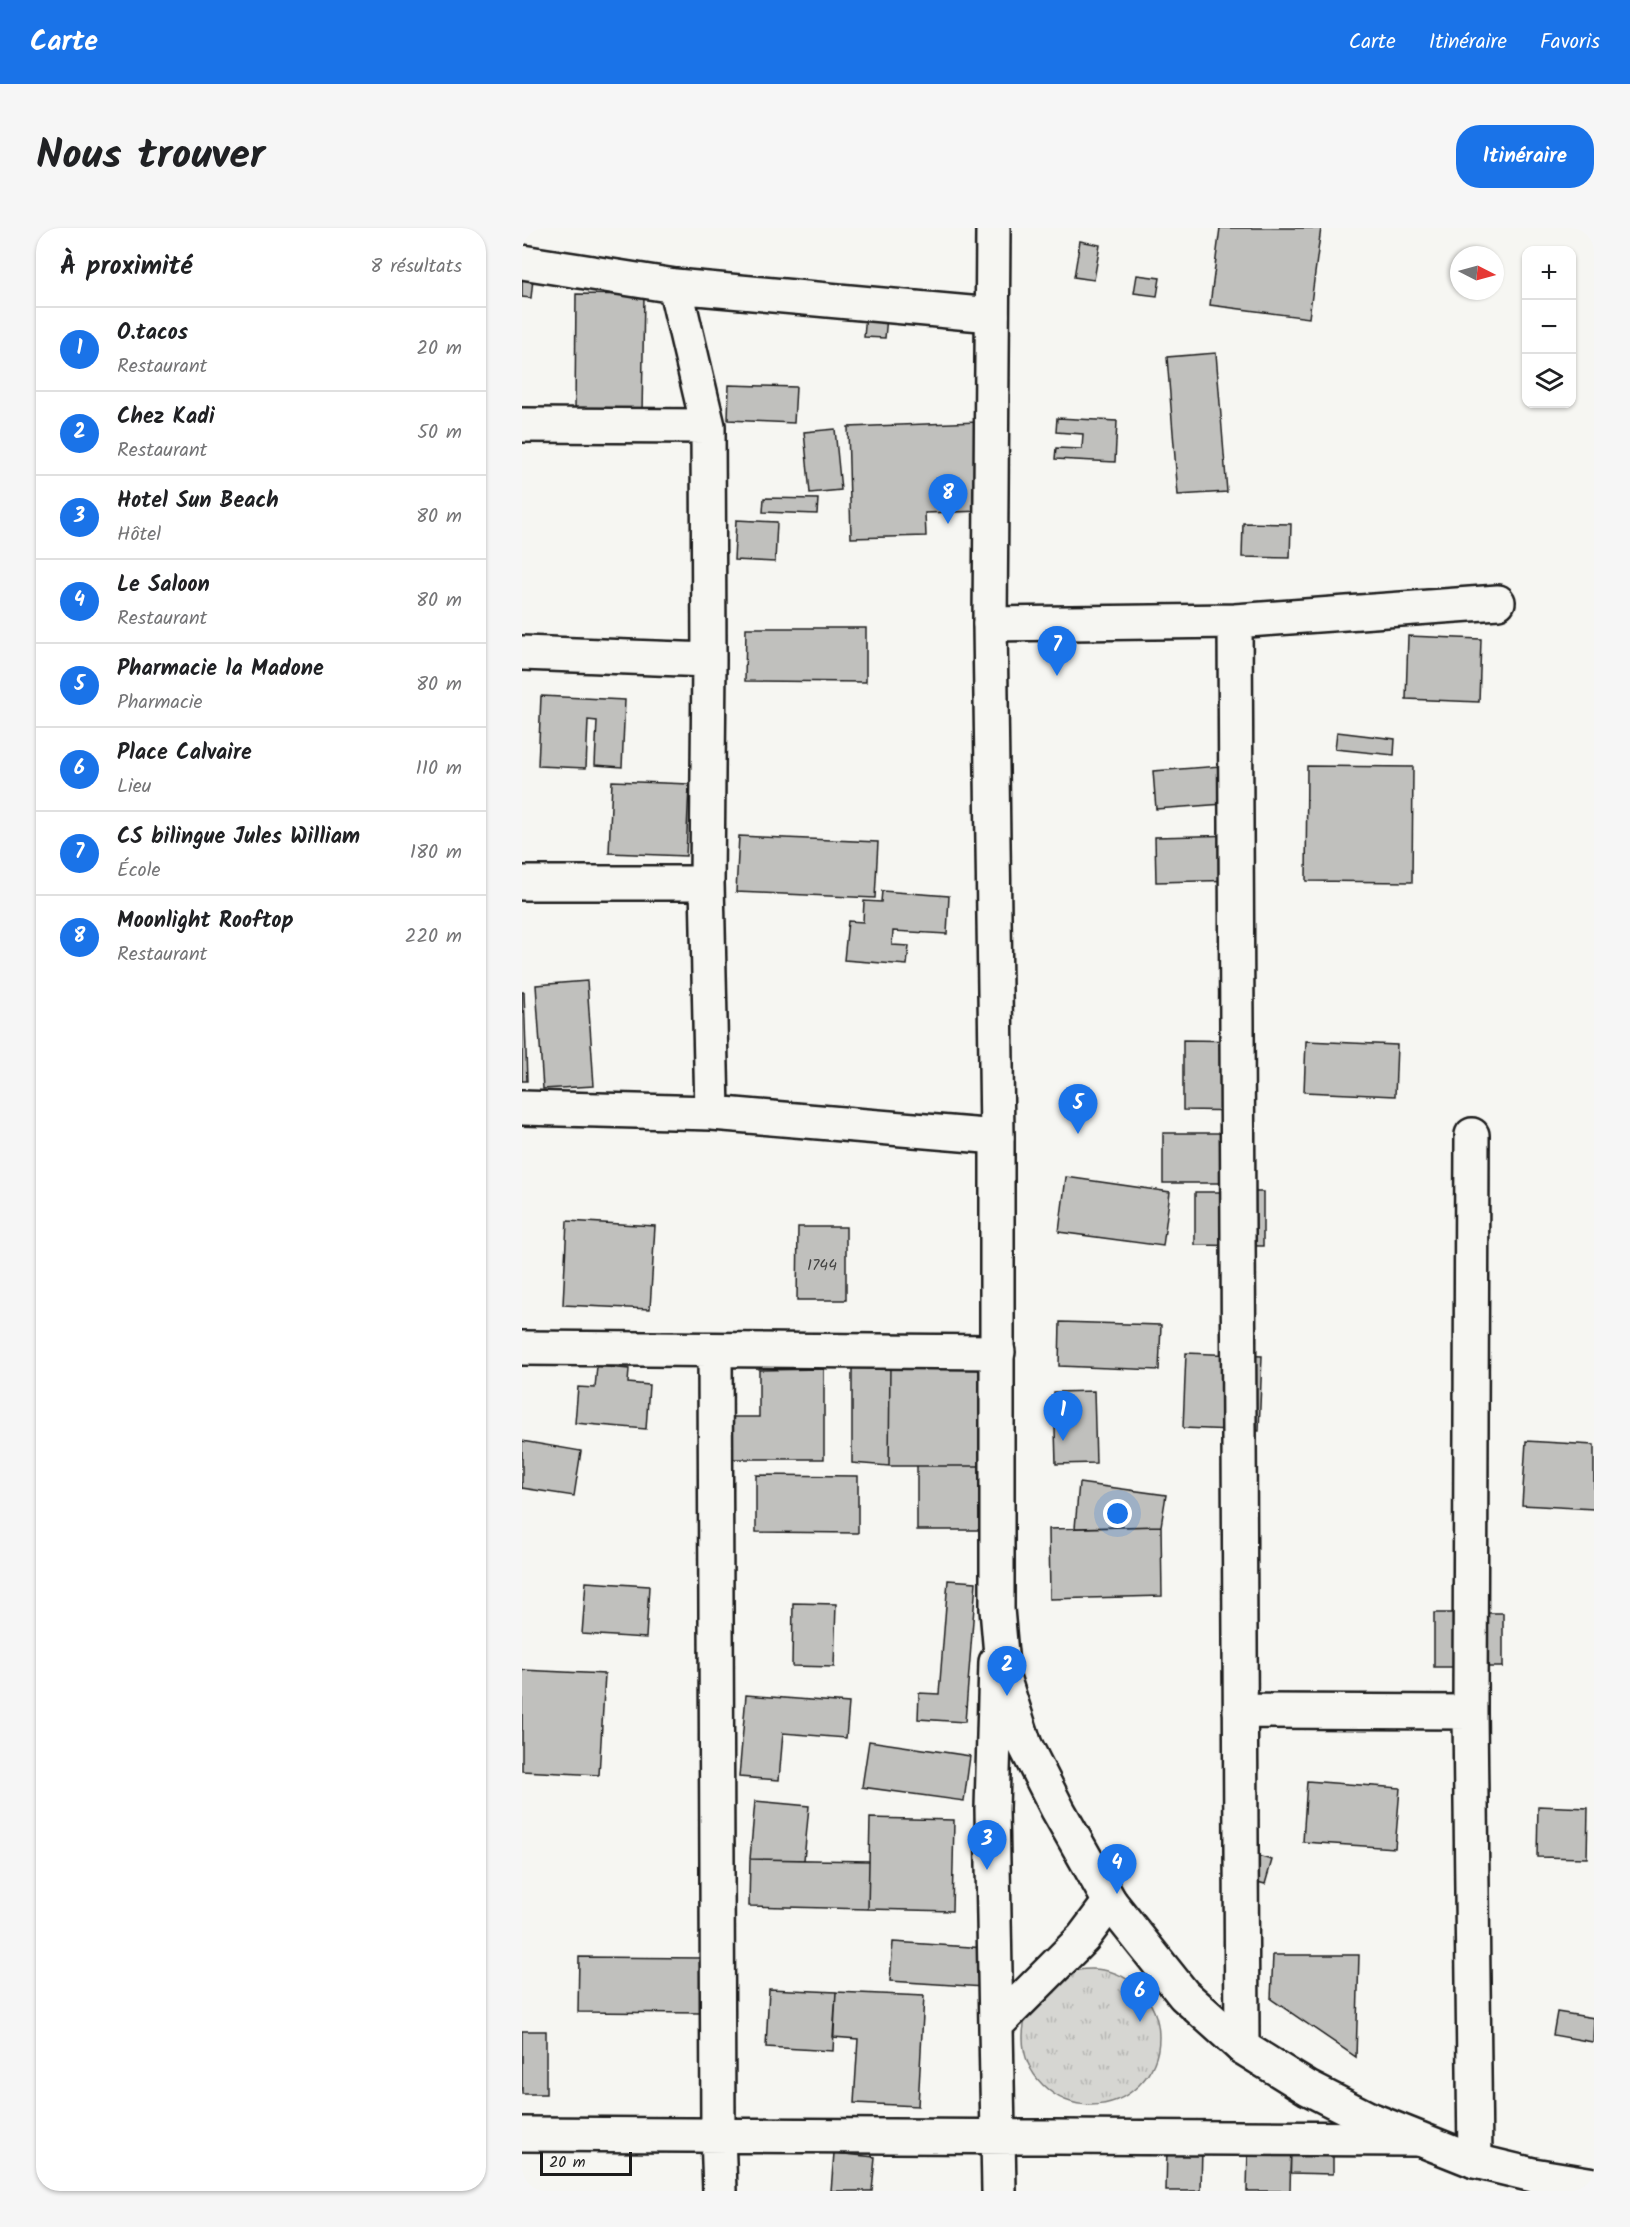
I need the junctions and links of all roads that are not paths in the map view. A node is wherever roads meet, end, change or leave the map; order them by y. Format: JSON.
{"nodes":[{"id":1,"x":993,"y":228,"type":"edge"},
{"id":2,"x":522,"y":262,"type":"edge"},
{"id":3,"x":675,"y":286,"type":"junction"},
{"id":4,"x":992,"y":315,"type":"junction"},
{"id":5,"x":522,"y":424,"type":"edge"},
{"id":6,"x":708,"y":426,"type":"junction"},
{"id":7,"x":1498,"y":602,"type":"dead end"},
{"id":8,"x":1235,"y":621,"type":"junction"},
{"id":9,"x":990,"y":624,"type":"junction"},
{"id":10,"x":522,"y":653,"type":"edge"},
{"id":11,"x":709,"y":660,"type":"junction"},
{"id":12,"x":522,"y":883,"type":"edge"},
{"id":13,"x":707,"y":883,"type":"junction"},
{"id":14,"x":522,"y":1108,"type":"edge"},
{"id":15,"x":712,"y":1113,"type":"junction"},
{"id":16,"x":1472,"y":1135,"type":"dead end"},
{"id":17,"x":997,"y":1137,"type":"junction"},
{"id":18,"x":522,"y":1348,"type":"edge"},
{"id":19,"x":715,"y":1350,"type":"junction"},
{"id":20,"x":998,"y":1352,"type":"junction"},
{"id":21,"x":997,"y":1609,"type":"junction"},
{"id":22,"x":1240,"y":1711,"type":"junction"},
{"id":23,"x":1470,"y":1712,"type":"junction"},
{"id":24,"x":1110,"y":1902,"type":"junction"},
{"id":25,"x":997,"y":2024,"type":"junction"},
{"id":26,"x":1242,"y":2048,"type":"junction"},
{"id":27,"x":522,"y":2133,"type":"edge"},
{"id":28,"x":718,"y":2134,"type":"junction"},
{"id":29,"x":999,"y":2136,"type":"junction"},
{"id":30,"x":1417,"y":2139,"type":"junction"},
{"id":31,"x":1475,"y":2161,"type":"junction"},
{"id":32,"x":1594,"y":2185,"type":"edge"},
{"id":33,"x":720,"y":2191,"type":"edge"},
{"id":34,"x":999,"y":2191,"type":"edge"}],
"edges":[{"from":1,"to":4,"type":"street"},
{"from":2,"to":3,"type":"street"},
{"from":3,"to":4,"type":"street"},
{"from":3,"to":6,"type":"street"},
{"from":4,"to":9,"type":"street"},
{"from":5,"to":6,"type":"street"},
{"from":6,"to":11,"type":"street"},
{"from":7,"to":8,"type":"street"},
{"from":8,"to":9,"type":"street"},
{"from":8,"to":22,"type":"street"},
{"from":9,"to":17,"type":"street"},
{"from":10,"to":11,"type":"street"},
{"from":11,"to":13,"type":"street"},
{"from":12,"to":13,"type":"street"},
{"from":13,"to":15,"type":"street"},
{"from":14,"to":15,"type":"street"},
{"from":15,"to":17,"type":"street"},
{"from":16,"to":23,"type":"street"},
{"from":17,"to":20,"type":"street"},
{"from":18,"to":19,"type":"street"},
{"from":19,"to":20,"type":"street"},
{"from":19,"to":28,"type":"street"},
{"from":20,"to":21,"type":"street"},
{"from":21,"to":24,"type":"street"},
{"from":21,"to":25,"type":"street"},
{"from":22,"to":23,"type":"street"},
{"from":22,"to":26,"type":"street"},
{"from":23,"to":31,"type":"street"},
{"from":24,"to":25,"type":"street"},
{"from":24,"to":26,"type":"street"},
{"from":25,"to":29,"type":"street"},
{"from":26,"to":30,"type":"street"},
{"from":27,"to":28,"type":"street"},
{"from":28,"to":29,"type":"street"},
{"from":28,"to":33,"type":"street"},
{"from":29,"to":30,"type":"street"},
{"from":29,"to":34,"type":"street"},
{"from":30,"to":31,"type":"street"},
{"from":31,"to":32,"type":"street"}]}
